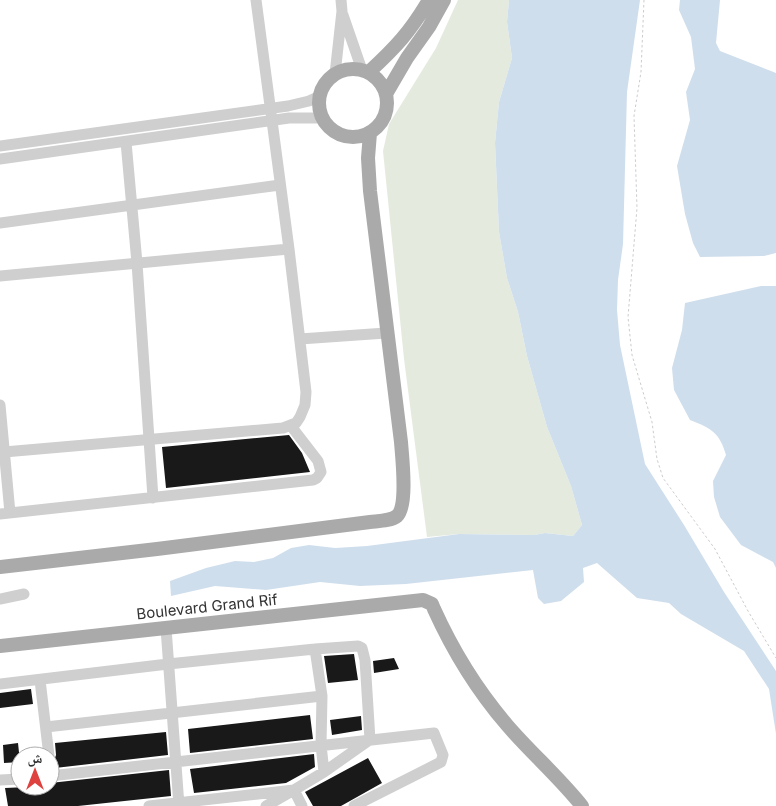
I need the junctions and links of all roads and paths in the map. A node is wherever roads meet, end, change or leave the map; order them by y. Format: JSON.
{"nodes":[{"id":1,"x":256,"y":0,"type":"edge"},
{"id":2,"x":429,"y":0,"type":"edge"},
{"id":3,"x":444,"y":0,"type":"edge"},
{"id":4,"x":644,"y":0,"type":"edge"},
{"id":5,"x":341,"y":5,"type":"edge"},
{"id":6,"x":366,"y":71,"type":"junction"},
{"id":7,"x":335,"y":74,"type":"junction"},
{"id":8,"x":386,"y":94,"type":"junction"},
{"id":9,"x":320,"y":96,"type":"junction"},
{"id":10,"x":270,"y":108,"type":"junction"},
{"id":11,"x":322,"y":118,"type":"junction"},
{"id":12,"x":272,"y":121,"type":"junction"},
{"id":13,"x":370,"y":133,"type":"junction"},
{"id":14,"x":126,"y":142,"type":"junction"},
{"id":15,"x":0,"y":146,"type":"edge"},
{"id":16,"x":0,"y":159,"type":"edge"},
{"id":17,"x":280,"y":185,"type":"junction"},
{"id":18,"x":132,"y":206,"type":"junction"},
{"id":19,"x":0,"y":222,"type":"edge"},
{"id":20,"x":289,"y":249,"type":"junction"},
{"id":21,"x":138,"y":263,"type":"junction"},
{"id":22,"x":0,"y":276,"type":"edge"},
{"id":23,"x":386,"y":332,"type":"junction"},
{"id":24,"x":300,"y":339,"type":"junction"},
{"id":25,"x":0,"y":405,"type":"edge"},
{"id":26,"x":290,"y":426,"type":"junction"},
{"id":27,"x":149,"y":440,"type":"junction"},
{"id":28,"x":4,"y":452,"type":"junction"},
{"id":29,"x":153,"y":498,"type":"junction"},
{"id":30,"x":5,"y":514,"type":"edge"},
{"id":31,"x":0,"y":567,"type":"edge"},
{"id":32,"x":24,"y":594,"type":"dead end"},
{"id":33,"x":0,"y":599,"type":"edge"},
{"id":34,"x":166,"y":628,"type":"junction"},
{"id":35,"x":0,"y":646,"type":"edge"},
{"id":36,"x":315,"y":649,"type":"junction"},
{"id":37,"x":776,"y":658,"type":"edge"},
{"id":38,"x":168,"y":664,"type":"junction"},
{"id":39,"x":40,"y":680,"type":"junction"},
{"id":40,"x":0,"y":684,"type":"edge"},
{"id":41,"x":322,"y":696,"type":"junction"},
{"id":42,"x":171,"y":713,"type":"junction"},
{"id":43,"x":46,"y":726,"type":"junction"},
{"id":44,"x":370,"y":740,"type":"junction"},
{"id":45,"x":321,"y":745,"type":"junction"},
{"id":46,"x":48,"y":746,"type":"edge"},
{"id":47,"x":176,"y":762,"type":"junction"},
{"id":48,"x":324,"y":772,"type":"junction"},
{"id":49,"x":60,"y":775,"type":"edge"},
{"id":50,"x":294,"y":790,"type":"junction"},
{"id":51,"x":179,"y":804,"type":"edge"},
{"id":52,"x":149,"y":806,"type":"edge"},
{"id":53,"x":266,"y":806,"type":"edge"},
{"id":54,"x":302,"y":806,"type":"edge"},
{"id":55,"x":354,"y":806,"type":"edge"},
{"id":56,"x":582,"y":806,"type":"edge"}],
"edges":[{"from":1,"to":10,"type":"street"},
{"from":2,"to":6,"type":"main road"},
{"from":3,"to":8,"type":"main road"},
{"from":4,"to":37,"type":"path"},
{"from":5,"to":6,"type":"street"},
{"from":5,"to":7,"type":"street"},
{"from":6,"to":7,"type":"main road"},
{"from":6,"to":8,"type":"main road"},
{"from":7,"to":9,"type":"main road"},
{"from":8,"to":13,"type":"main road"},
{"from":9,"to":10,"type":"street"},
{"from":9,"to":11,"type":"main road"},
{"from":10,"to":12,"type":"street"},
{"from":10,"to":15,"type":"street"},
{"from":11,"to":12,"type":"street"},
{"from":11,"to":13,"type":"main road"},
{"from":12,"to":14,"type":"street"},
{"from":12,"to":17,"type":"street"},
{"from":13,"to":23,"type":"main road"},
{"from":14,"to":16,"type":"street"},
{"from":14,"to":18,"type":"street"},
{"from":17,"to":18,"type":"street"},
{"from":17,"to":20,"type":"street"},
{"from":18,"to":19,"type":"street"},
{"from":18,"to":21,"type":"street"},
{"from":20,"to":21,"type":"street"},
{"from":20,"to":24,"type":"street"},
{"from":21,"to":22,"type":"street"},
{"from":21,"to":27,"type":"street"},
{"from":23,"to":24,"type":"street"},
{"from":23,"to":31,"type":"main road"},
{"from":24,"to":26,"type":"street"},
{"from":25,"to":28,"type":"street"},
{"from":26,"to":27,"type":"street"},
{"from":26,"to":29,"type":"street"},
{"from":27,"to":28,"type":"street"},
{"from":27,"to":29,"type":"street"},
{"from":28,"to":30,"type":"street"},
{"from":29,"to":30,"type":"street"},
{"from":32,"to":33,"type":"street"},
{"from":34,"to":35,"type":"main road","name":"Boulevard Grand Rif"},
{"from":34,"to":38,"type":"street"},
{"from":34,"to":56,"type":"main road","name":"Boulevard Grand Rif"},
{"from":36,"to":38,"type":"street"},
{"from":36,"to":41,"type":"street"},
{"from":36,"to":44,"type":"street"},
{"from":38,"to":39,"type":"street"},
{"from":38,"to":42,"type":"street"},
{"from":39,"to":40,"type":"street"},
{"from":39,"to":43,"type":"street"},
{"from":41,"to":42,"type":"street"},
{"from":41,"to":45,"type":"street"},
{"from":42,"to":43,"type":"street"},
{"from":42,"to":47,"type":"street"},
{"from":43,"to":46,"type":"street"},
{"from":44,"to":45,"type":"street"},
{"from":44,"to":48,"type":"street"},
{"from":44,"to":55,"type":"street"},
{"from":45,"to":47,"type":"street"},
{"from":45,"to":48,"type":"street"},
{"from":47,"to":49,"type":"street"},
{"from":47,"to":51,"type":"street"},
{"from":48,"to":50,"type":"street"},
{"from":50,"to":51,"type":"street"},
{"from":50,"to":53,"type":"street"},
{"from":50,"to":54,"type":"street"},
{"from":51,"to":52,"type":"street"}]}
